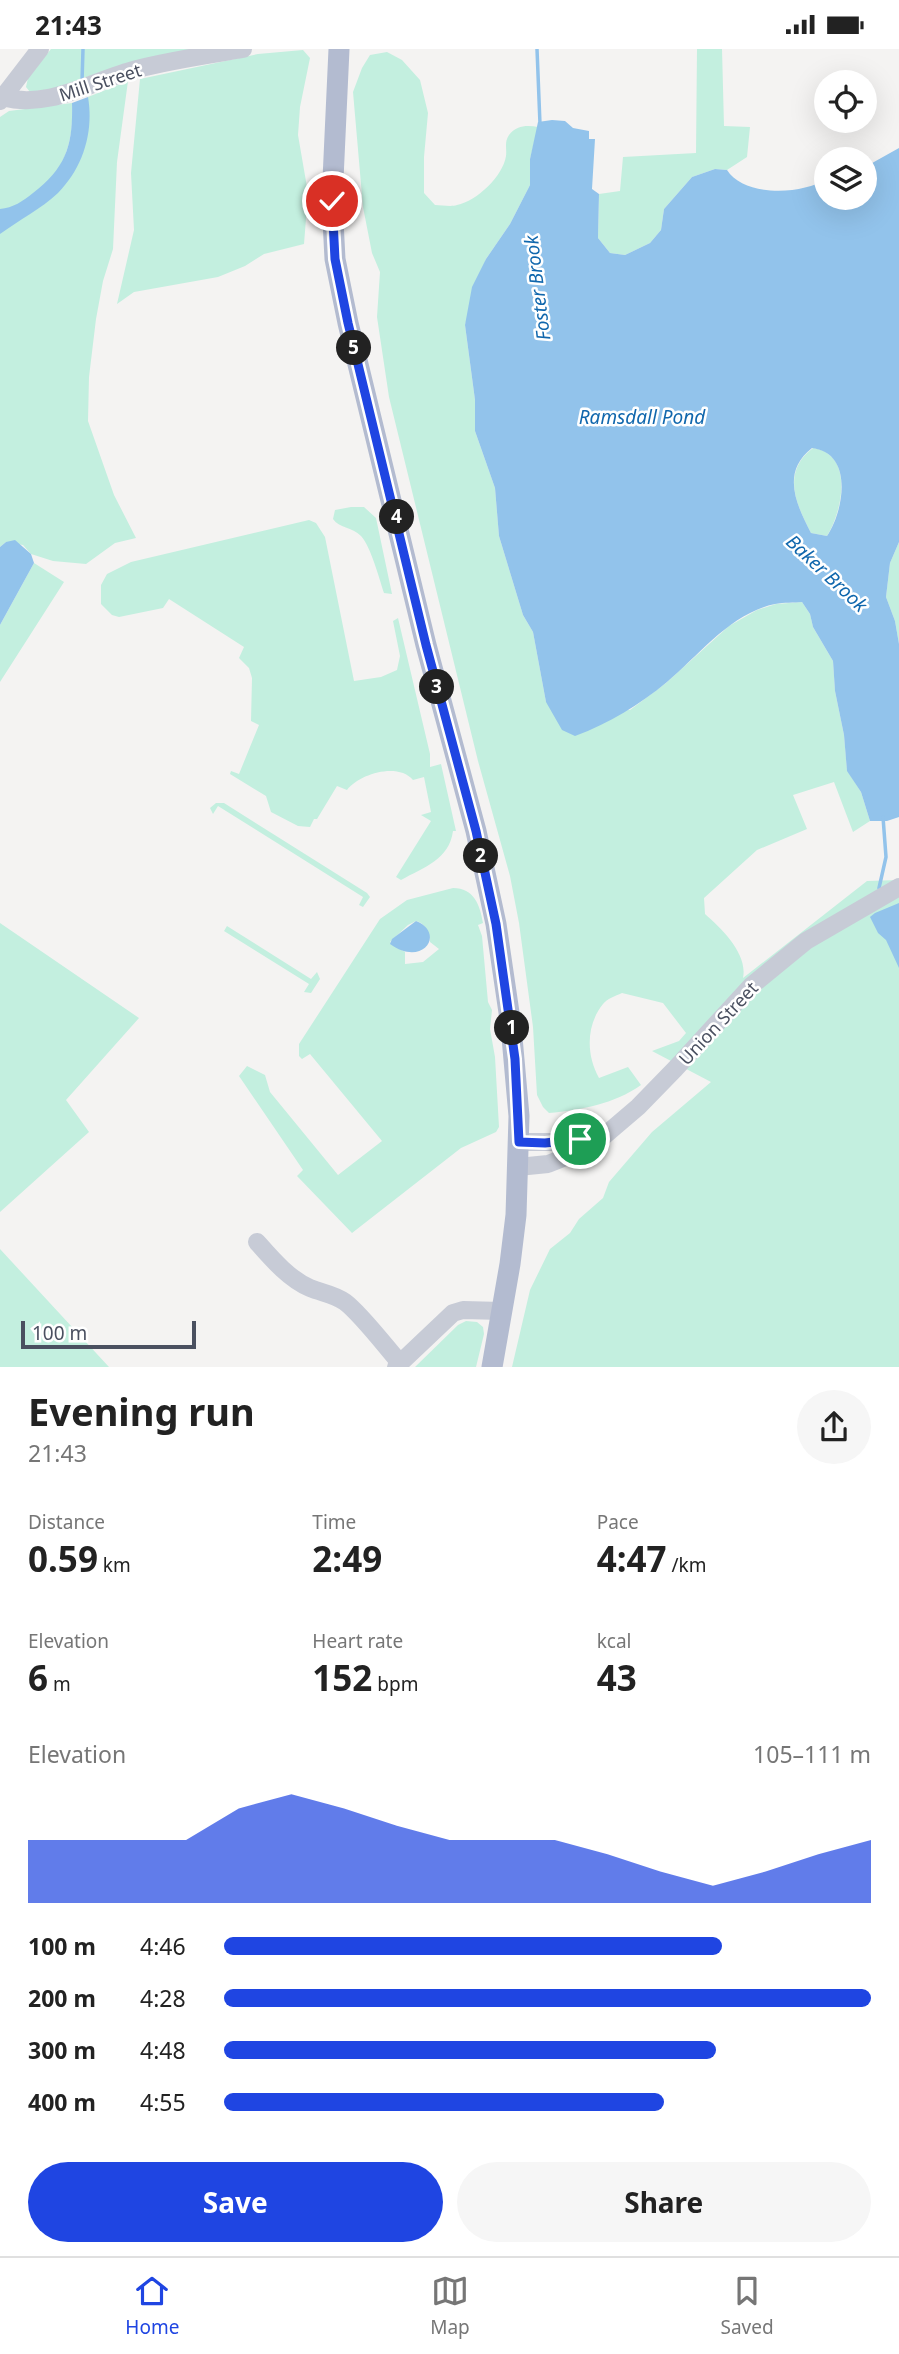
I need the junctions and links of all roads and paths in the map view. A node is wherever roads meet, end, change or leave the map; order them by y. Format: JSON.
{"nodes":[{"id":1,"x":40,"y":49,"type":"edge"},
{"id":2,"x":243,"y":49,"type":"edge"},
{"id":3,"x":339,"y":49,"type":"edge"},
{"id":4,"x":1,"y":99,"type":"edge"},
{"id":5,"x":899,"y":887,"type":"edge"},
{"id":6,"x":616,"y":1124,"type":"junction"},
{"id":7,"x":519,"y":1142,"type":"junction"},
{"id":8,"x":519,"y":1167,"type":"junction"},
{"id":9,"x":257,"y":1242,"type":"dead end"},
{"id":10,"x":502,"y":1311,"type":"junction"},
{"id":11,"x":398,"y":1365,"type":"edge"},
{"id":12,"x":492,"y":1367,"type":"edge"}],
"edges":[{"from":1,"to":4,"type":"street"},
{"from":2,"to":4,"type":"street","name":"Mill Street"},
{"from":3,"to":7,"type":"main road"},
{"from":5,"to":6,"type":"street","name":"Union Street"},
{"from":6,"to":7,"type":"street"},
{"from":6,"to":8,"type":"street","name":"Union Street"},
{"from":7,"to":8,"type":"main road"},
{"from":8,"to":10,"type":"main road"},
{"from":9,"to":11,"type":"street"},
{"from":10,"to":11,"type":"street"},
{"from":10,"to":12,"type":"main road"}]}
